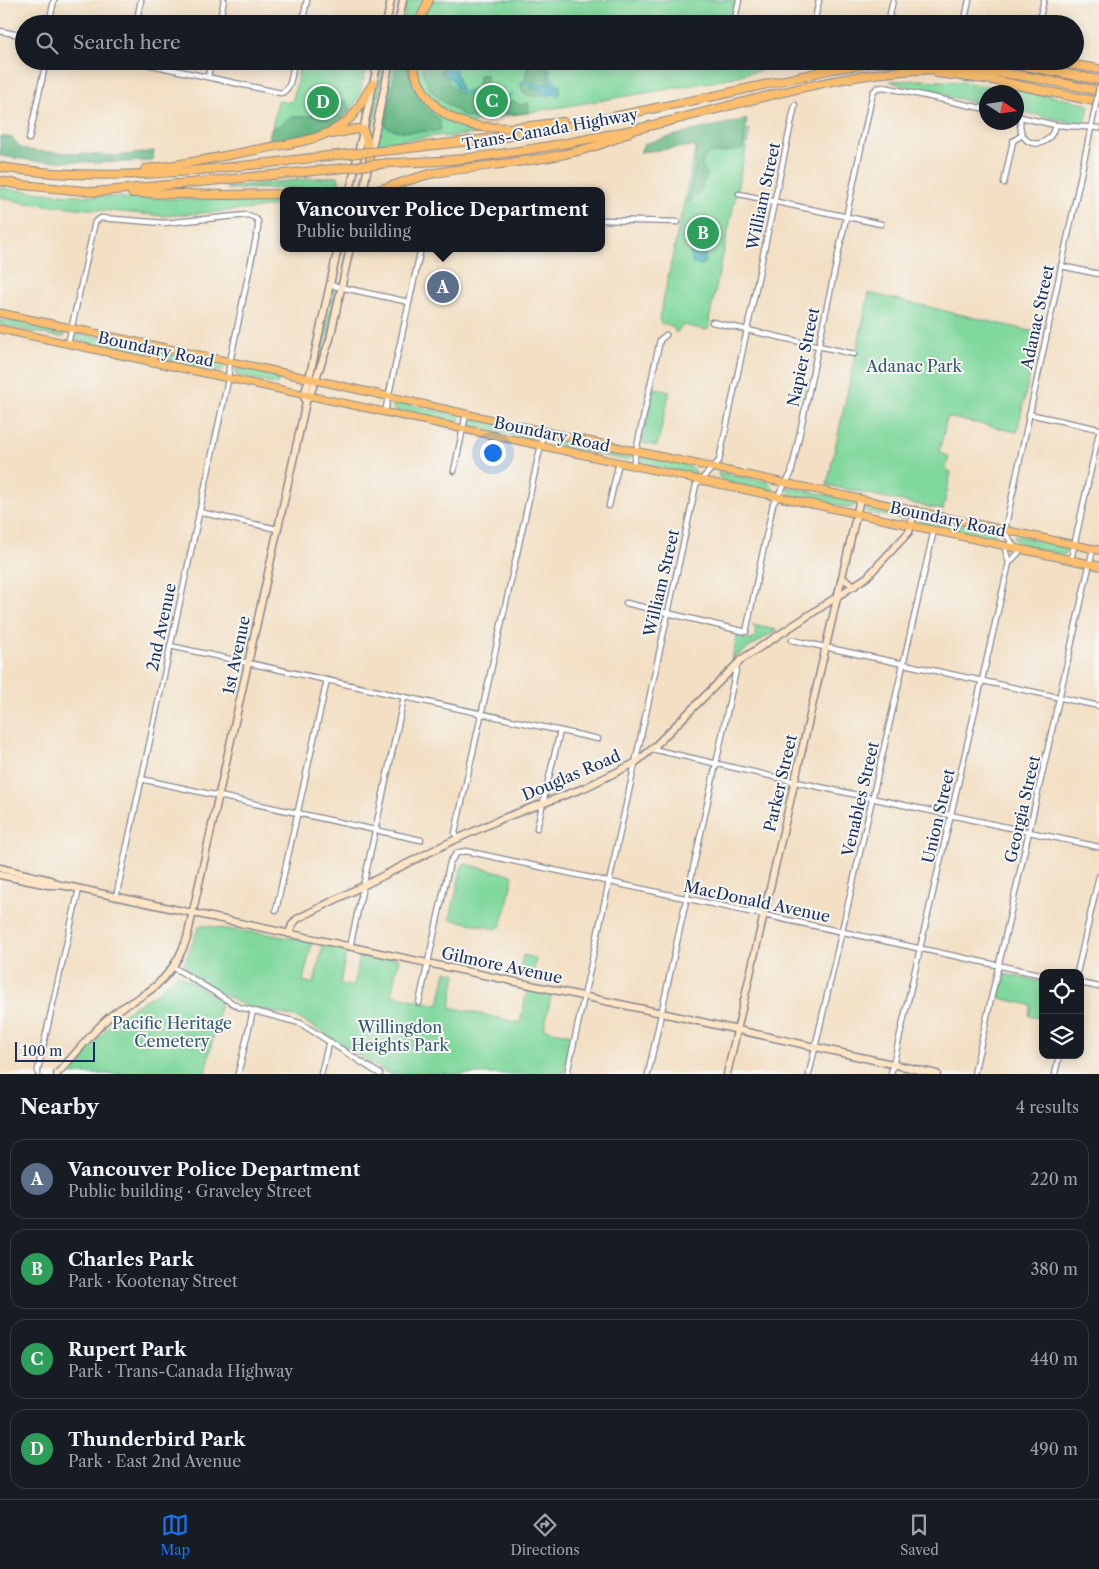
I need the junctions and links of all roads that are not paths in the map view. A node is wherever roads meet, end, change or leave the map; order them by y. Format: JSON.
{"nodes":[{"id":1,"x":54,"y":0,"type":"edge"},
{"id":2,"x":141,"y":0,"type":"edge"},
{"id":3,"x":224,"y":0,"type":"edge"},
{"id":4,"x":308,"y":0,"type":"edge"},
{"id":5,"x":391,"y":0,"type":"edge"},
{"id":6,"x":404,"y":0,"type":"edge"},
{"id":7,"x":429,"y":0,"type":"edge"},
{"id":8,"x":739,"y":0,"type":"edge"},
{"id":9,"x":819,"y":0,"type":"edge"},
{"id":10,"x":893,"y":0,"type":"edge"},
{"id":11,"x":969,"y":0,"type":"edge"},
{"id":12,"x":1044,"y":0,"type":"edge"},
{"id":13,"x":51,"y":15,"type":"edge"},
{"id":14,"x":138,"y":15,"type":"edge"},
{"id":15,"x":221,"y":15,"type":"edge"},
{"id":16,"x":304,"y":15,"type":"edge"},
{"id":17,"x":388,"y":15,"type":"edge"},
{"id":18,"x":400,"y":15,"type":"edge"},
{"id":19,"x":422,"y":15,"type":"edge"},
{"id":20,"x":736,"y":15,"type":"edge"},
{"id":21,"x":816,"y":15,"type":"edge"},
{"id":22,"x":890,"y":15,"type":"edge"},
{"id":23,"x":966,"y":15,"type":"edge"},
{"id":24,"x":1040,"y":15,"type":"edge"},
{"id":25,"x":0,"y":31,"type":"edge"},
{"id":26,"x":15,"y":34,"type":"edge"},
{"id":27,"x":1084,"y":66,"type":"edge"},
{"id":28,"x":1099,"y":69,"type":"edge"},
{"id":29,"x":44,"y":70,"type":"edge"},
{"id":30,"x":175,"y":70,"type":"edge"},
{"id":31,"x":209,"y":70,"type":"edge"},
{"id":32,"x":292,"y":70,"type":"edge"},
{"id":33,"x":376,"y":70,"type":"edge"},
{"id":34,"x":388,"y":70,"type":"edge"},
{"id":35,"x":415,"y":70,"type":"edge"},
{"id":36,"x":829,"y":70,"type":"edge"},
{"id":37,"x":932,"y":70,"type":"edge"},
{"id":38,"x":963,"y":70,"type":"edge"},
{"id":39,"x":1046,"y":70,"type":"edge"},
{"id":40,"x":915,"y":71,"type":"junction"},
{"id":41,"x":208,"y":77,"type":"junction"},
{"id":42,"x":1099,"y":80,"type":"edge"},
{"id":43,"x":373,"y":84,"type":"junction"},
{"id":44,"x":1099,"y":89,"type":"edge"},
{"id":45,"x":795,"y":105,"type":"dead end"},
{"id":46,"x":1097,"y":105,"type":"edge"},
{"id":47,"x":979,"y":108,"type":"edge"},
{"id":48,"x":1024,"y":117,"type":"edge"},
{"id":49,"x":608,"y":118,"type":"junction"},
{"id":50,"x":1055,"y":124,"type":"junction"},
{"id":51,"x":1091,"y":128,"type":"junction"},
{"id":52,"x":1099,"y":128,"type":"edge"},
{"id":53,"x":634,"y":129,"type":"junction"},
{"id":54,"x":363,"y":130,"type":"junction"},
{"id":55,"x":1021,"y":130,"type":"edge"},
{"id":56,"x":1022,"y":134,"type":"junction"},
{"id":57,"x":323,"y":136,"type":"junction"},
{"id":58,"x":29,"y":139,"type":"dead end"},
{"id":59,"x":370,"y":157,"type":"junction"},
{"id":60,"x":0,"y":168,"type":"edge"},
{"id":61,"x":96,"y":176,"type":"junction"},
{"id":62,"x":0,"y":181,"type":"edge"},
{"id":63,"x":1004,"y":183,"type":"dead end"},
{"id":64,"x":351,"y":187,"type":"edge"},
{"id":65,"x":364,"y":187,"type":"edge"},
{"id":66,"x":391,"y":187,"type":"edge"},
{"id":67,"x":95,"y":192,"type":"junction"},
{"id":68,"x":280,"y":194,"type":"edge"},
{"id":69,"x":739,"y":194,"type":"dead end"},
{"id":70,"x":774,"y":202,"type":"junction"},
{"id":71,"x":846,"y":217,"type":"junction"},
{"id":72,"x":605,"y":220,"type":"edge"},
{"id":73,"x":678,"y":222,"type":"dead end"},
{"id":74,"x":881,"y":224,"type":"dead end"},
{"id":75,"x":337,"y":252,"type":"edge"},
{"id":76,"x":349,"y":252,"type":"edge"},
{"id":77,"x":420,"y":252,"type":"edge"},
{"id":78,"x":1061,"y":266,"type":"junction"},
{"id":79,"x":1099,"y":274,"type":"edge"},
{"id":80,"x":330,"y":285,"type":"junction"},
{"id":81,"x":342,"y":288,"type":"junction"},
{"id":82,"x":409,"y":302,"type":"junction"},
{"id":83,"x":0,"y":313,"type":"edge"},
{"id":84,"x":712,"y":322,"type":"dead end"},
{"id":85,"x":72,"y":328,"type":"junction"},
{"id":86,"x":0,"y":329,"type":"edge"},
{"id":87,"x":747,"y":331,"type":"junction"},
{"id":88,"x":666,"y":336,"type":"dead end"},
{"id":89,"x":68,"y":345,"type":"junction"},
{"id":90,"x":155,"y":346,"type":"junction"},
{"id":91,"x":818,"y":346,"type":"junction"},
{"id":92,"x":854,"y":354,"type":"dead end"},
{"id":93,"x":152,"y":362,"type":"junction"},
{"id":94,"x":230,"y":362,"type":"junction"},
{"id":95,"x":228,"y":379,"type":"junction"},
{"id":96,"x":312,"y":379,"type":"junction"},
{"id":97,"x":389,"y":396,"type":"junction"},
{"id":98,"x":307,"y":398,"type":"junction"},
{"id":99,"x":385,"y":412,"type":"junction"},
{"id":100,"x":466,"y":414,"type":"junction"},
{"id":101,"x":1029,"y":414,"type":"junction"},
{"id":102,"x":463,"y":429,"type":"junction"},
{"id":103,"x":1099,"y":429,"type":"edge"},
{"id":104,"x":544,"y":431,"type":"junction"},
{"id":105,"x":1099,"y":433,"type":"edge"},
{"id":106,"x":541,"y":446,"type":"junction"},
{"id":107,"x":636,"y":451,"type":"junction"},
{"id":108,"x":619,"y":462,"type":"junction"},
{"id":109,"x":633,"y":465,"type":"junction"},
{"id":110,"x":714,"y":467,"type":"junction"},
{"id":111,"x":454,"y":471,"type":"dead end"},
{"id":112,"x":701,"y":480,"type":"junction"},
{"id":113,"x":786,"y":483,"type":"junction"},
{"id":114,"x":778,"y":496,"type":"junction"},
{"id":115,"x":860,"y":499,"type":"junction"},
{"id":116,"x":609,"y":506,"type":"dead end"},
{"id":117,"x":915,"y":510,"type":"junction"},
{"id":118,"x":199,"y":512,"type":"junction"},
{"id":119,"x":856,"y":514,"type":"junction"},
{"id":120,"x":912,"y":526,"type":"junction"},
{"id":121,"x":278,"y":529,"type":"junction"},
{"id":122,"x":1005,"y":529,"type":"junction"},
{"id":123,"x":934,"y":530,"type":"junction"},
{"id":124,"x":1075,"y":544,"type":"junction"},
{"id":125,"x":1004,"y":546,"type":"junction"},
{"id":126,"x":1018,"y":548,"type":"junction"},
{"id":127,"x":1096,"y":549,"type":"edge"},
{"id":128,"x":1071,"y":560,"type":"junction"},
{"id":129,"x":1009,"y":563,"type":"junction"},
{"id":130,"x":1090,"y":564,"type":"junction"},
{"id":131,"x":1099,"y":566,"type":"edge"},
{"id":132,"x":842,"y":578,"type":"junction"},
{"id":133,"x":855,"y":586,"type":"junction"},
{"id":134,"x":837,"y":598,"type":"junction"},
{"id":135,"x":626,"y":603,"type":"dead end"},
{"id":136,"x":820,"y":609,"type":"junction"},
{"id":137,"x":667,"y":613,"type":"junction"},
{"id":138,"x":833,"y":614,"type":"junction"},
{"id":139,"x":792,"y":640,"type":"dead end"},
{"id":140,"x":170,"y":646,"type":"junction"},
{"id":141,"x":826,"y":647,"type":"junction"},
{"id":142,"x":248,"y":663,"type":"junction"},
{"id":143,"x":737,"y":664,"type":"junction"},
{"id":144,"x":904,"y":665,"type":"junction"},
{"id":145,"x":327,"y":680,"type":"junction"},
{"id":146,"x":982,"y":682,"type":"junction"},
{"id":147,"x":404,"y":697,"type":"junction"},
{"id":148,"x":1060,"y":698,"type":"junction"},
{"id":149,"x":1099,"y":706,"type":"edge"},
{"id":150,"x":482,"y":714,"type":"junction"},
{"id":151,"x":560,"y":731,"type":"junction"},
{"id":152,"x":598,"y":739,"type":"dead end"},
{"id":153,"x":652,"y":749,"type":"junction"},
{"id":154,"x":635,"y":763,"type":"junction"},
{"id":155,"x":716,"y":764,"type":"junction"},
{"id":156,"x":141,"y":780,"type":"junction"},
{"id":157,"x":795,"y":782,"type":"junction"},
{"id":158,"x":219,"y":797,"type":"junction"},
{"id":159,"x":873,"y":798,"type":"junction"},
{"id":160,"x":544,"y":803,"type":"junction"},
{"id":161,"x":298,"y":813,"type":"junction"},
{"id":162,"x":951,"y":815,"type":"junction"},
{"id":163,"x":538,"y":828,"type":"dead end"},
{"id":164,"x":375,"y":830,"type":"junction"},
{"id":165,"x":1029,"y":832,"type":"junction"},
{"id":166,"x":458,"y":839,"type":"junction"},
{"id":167,"x":421,"y":840,"type":"dead end"},
{"id":168,"x":1099,"y":847,"type":"edge"},
{"id":169,"x":0,"y":868,"type":"edge"},
{"id":170,"x":0,"y":875,"type":"edge"},
{"id":171,"x":1099,"y":876,"type":"edge"},
{"id":172,"x":609,"y":881,"type":"junction"},
{"id":173,"x":60,"y":885,"type":"junction"},
{"id":174,"x":362,"y":886,"type":"junction"},
{"id":175,"x":79,"y":889,"type":"junction"},
{"id":176,"x":116,"y":897,"type":"junction"},
{"id":177,"x":687,"y":898,"type":"junction"},
{"id":178,"x":276,"y":910,"type":"dead end"},
{"id":179,"x":193,"y":914,"type":"junction"},
{"id":180,"x":764,"y":915,"type":"junction"},
{"id":181,"x":842,"y":932,"type":"junction"},
{"id":182,"x":289,"y":934,"type":"junction"},
{"id":183,"x":350,"y":947,"type":"junction"},
{"id":184,"x":921,"y":948,"type":"junction"},
{"id":185,"x":428,"y":963,"type":"junction"},
{"id":186,"x":998,"y":964,"type":"junction"},
{"id":187,"x":173,"y":967,"type":"junction"},
{"id":188,"x":1079,"y":969,"type":"edge"},
{"id":189,"x":1039,"y":974,"type":"edge"},
{"id":190,"x":1084,"y":984,"type":"edge"},
{"id":191,"x":1099,"y":987,"type":"edge"},
{"id":192,"x":584,"y":996,"type":"junction"},
{"id":193,"x":420,"y":1003,"type":"dead end"},
{"id":194,"x":253,"y":1011,"type":"junction"},
{"id":195,"x":662,"y":1013,"type":"junction"},
{"id":196,"x":738,"y":1029,"type":"junction"},
{"id":197,"x":330,"y":1042,"type":"junction"},
{"id":198,"x":816,"y":1046,"type":"junction"},
{"id":199,"x":1058,"y":1059,"type":"edge"},
{"id":200,"x":893,"y":1065,"type":"junction"},
{"id":201,"x":38,"y":1074,"type":"edge"},
{"id":202,"x":58,"y":1074,"type":"edge"},
{"id":203,"x":238,"y":1074,"type":"edge"},
{"id":204,"x":321,"y":1074,"type":"edge"},
{"id":205,"x":380,"y":1074,"type":"edge"},
{"id":206,"x":567,"y":1074,"type":"edge"},
{"id":207,"x":648,"y":1074,"type":"edge"},
{"id":208,"x":727,"y":1074,"type":"edge"},
{"id":209,"x":809,"y":1074,"type":"edge"},
{"id":210,"x":891,"y":1074,"type":"edge"},
{"id":211,"x":937,"y":1074,"type":"edge"},
{"id":212,"x":974,"y":1074,"type":"edge"},
{"id":213,"x":1055,"y":1074,"type":"edge"}],
"edges":[{"from":1,"to":13,"type":"street"},
{"from":2,"to":14,"type":"street"},
{"from":3,"to":15,"type":"street"},
{"from":4,"to":16,"type":"street"},
{"from":5,"to":17,"type":"street"},
{"from":6,"to":18,"type":"street"},
{"from":7,"to":19,"type":"highway"},
{"from":8,"to":20,"type":"street"},
{"from":9,"to":21,"type":"street"},
{"from":10,"to":22,"type":"street"},
{"from":11,"to":23,"type":"street"},
{"from":12,"to":24,"type":"street"},
{"from":25,"to":26,"type":"street"},
{"from":27,"to":28,"type":"highway"},
{"from":29,"to":58,"type":"street"},
{"from":30,"to":41,"type":"street"},
{"from":31,"to":41,"type":"street"},
{"from":32,"to":41,"type":"street"},
{"from":33,"to":43,"type":"street"},
{"from":34,"to":59,"type":"street"},
{"from":35,"to":49,"type":"highway"},
{"from":36,"to":49,"type":"highway","name":"Trans-Canada Highway"},
{"from":37,"to":40,"type":"highway","name":"Trans-Canada Highway"},
{"from":38,"to":44,"type":"highway","name":"Trans-Canada Highway"},
{"from":39,"to":42,"type":"highway"},
{"from":40,"to":46,"type":"highway"},
{"from":40,"to":53,"type":"highway","name":"Trans-Canada Highway"},
{"from":43,"to":54,"type":"street"},
{"from":43,"to":57,"type":"highway"},
{"from":44,"to":46,"type":"street","name":"Adanac Street","bridge":true},
{"from":45,"to":70,"type":"street","name":"William Street"},
{"from":46,"to":51,"type":"street","name":"Adanac Street"},
{"from":47,"to":71,"type":"street","name":"Napier Street"},
{"from":48,"to":50,"type":"street"},
{"from":49,"to":61,"type":"highway","name":"Trans-Canada Highway","bridge":true},
{"from":50,"to":51,"type":"street"},
{"from":50,"to":56,"type":"street"},
{"from":51,"to":52,"type":"street"},
{"from":51,"to":78,"type":"street","name":"Adanac Street"},
{"from":53,"to":66,"type":"highway"},
{"from":53,"to":67,"type":"highway","name":"Trans-Canada Highway","bridge":true},
{"from":54,"to":57,"type":"highway"},
{"from":54,"to":59,"type":"highway"},
{"from":54,"to":64,"type":"street"},
{"from":55,"to":56,"type":"street"},
{"from":56,"to":63,"type":"street"},
{"from":57,"to":61,"type":"highway"},
{"from":59,"to":65,"type":"street"},
{"from":60,"to":61,"type":"highway","name":"Trans-Canada Highway"},
{"from":62,"to":67,"type":"highway","name":"Trans-Canada Highway"},
{"from":67,"to":68,"type":"highway"},
{"from":69,"to":70,"type":"street"},
{"from":70,"to":71,"type":"street"},
{"from":70,"to":87,"type":"street","name":"William Street"},
{"from":71,"to":74,"type":"street"},
{"from":71,"to":91,"type":"street","name":"Napier Street"},
{"from":72,"to":73,"type":"street"},
{"from":75,"to":80,"type":"street"},
{"from":76,"to":81,"type":"street"},
{"from":77,"to":82,"type":"street"},
{"from":78,"to":79,"type":"street"},
{"from":78,"to":101,"type":"street","name":"Adanac Street"},
{"from":80,"to":81,"type":"street"},
{"from":80,"to":96,"type":"street"},
{"from":81,"to":82,"type":"street"},
{"from":81,"to":96,"type":"street"},
{"from":82,"to":97,"type":"street"},
{"from":83,"to":85,"type":"main road","name":"Boundary Road"},
{"from":84,"to":87,"type":"street"},
{"from":85,"to":89,"type":"street"},
{"from":85,"to":90,"type":"main road","name":"Boundary Road"},
{"from":85,"to":94,"type":"street","name":"2nd Avenue"},
{"from":86,"to":89,"type":"main road","name":"Boundary Road"},
{"from":87,"to":91,"type":"street"},
{"from":87,"to":110,"type":"street","name":"William Street"},
{"from":88,"to":107,"type":"street"},
{"from":89,"to":93,"type":"main road","name":"Boundary Road"},
{"from":90,"to":93,"type":"main road"},
{"from":90,"to":94,"type":"main road","name":"Boundary Road"},
{"from":91,"to":92,"type":"street"},
{"from":91,"to":113,"type":"street","name":"Napier Street"},
{"from":93,"to":95,"type":"main road","name":"Boundary Road"},
{"from":94,"to":95,"type":"street","name":"2nd Avenue"},
{"from":94,"to":96,"type":"main road","name":"Boundary Road"},
{"from":95,"to":98,"type":"main road","name":"Boundary Road"},
{"from":95,"to":118,"type":"street","name":"2nd Avenue"},
{"from":96,"to":97,"type":"main road","name":"Boundary Road"},
{"from":96,"to":98,"type":"street","name":"1st Avenue"},
{"from":97,"to":99,"type":"street"},
{"from":97,"to":100,"type":"main road","name":"Boundary Road"},
{"from":98,"to":99,"type":"main road","name":"Boundary Road"},
{"from":98,"to":121,"type":"street","name":"1st Avenue"},
{"from":99,"to":102,"type":"main road","name":"Boundary Road"},
{"from":100,"to":102,"type":"street"},
{"from":100,"to":104,"type":"main road","name":"Boundary Road"},
{"from":101,"to":103,"type":"street"},
{"from":101,"to":122,"type":"street","name":"Adanac Street"},
{"from":102,"to":106,"type":"main road","name":"Boundary Road"},
{"from":102,"to":111,"type":"street"},
{"from":104,"to":106,"type":"street"},
{"from":104,"to":107,"type":"main road","name":"Boundary Road"},
{"from":105,"to":124,"type":"street"},
{"from":106,"to":108,"type":"main road","name":"Boundary Road"},
{"from":106,"to":150,"type":"street"},
{"from":107,"to":109,"type":"street"},
{"from":107,"to":110,"type":"main road","name":"Boundary Road"},
{"from":108,"to":109,"type":"main road","name":"Boundary Road"},
{"from":108,"to":116,"type":"street"},
{"from":109,"to":112,"type":"main road","name":"Boundary Road"},
{"from":110,"to":112,"type":"street","name":"William Street"},
{"from":110,"to":113,"type":"main road","name":"Boundary Road"},
{"from":112,"to":114,"type":"main road","name":"Boundary Road"},
{"from":112,"to":137,"type":"street","name":"William Street"},
{"from":113,"to":114,"type":"street","name":"Napier Street"},
{"from":113,"to":115,"type":"main road","name":"Boundary Road"},
{"from":114,"to":119,"type":"main road","name":"Boundary Road"},
{"from":114,"to":137,"type":"street","name":"Napier Street"},
{"from":115,"to":117,"type":"main road","name":"Boundary Road"},
{"from":115,"to":119,"type":"street","name":"Parker Street"},
{"from":117,"to":120,"type":"street","name":"Douglas Road"},
{"from":117,"to":122,"type":"main road","name":"Boundary Road"},
{"from":118,"to":121,"type":"street"},
{"from":118,"to":140,"type":"street","name":"2nd Avenue"},
{"from":119,"to":120,"type":"main road","name":"Boundary Road"},
{"from":119,"to":132,"type":"street","name":"Parker Street"},
{"from":120,"to":123,"type":"main road","name":"Boundary Road"},
{"from":120,"to":133,"type":"street","name":"Douglas Road"},
{"from":121,"to":142,"type":"street","name":"1st Avenue"},
{"from":122,"to":124,"type":"main road","name":"Boundary Road"},
{"from":122,"to":126,"type":"street"},
{"from":123,"to":125,"type":"main road","name":"Boundary Road"},
{"from":123,"to":144,"type":"street","name":"Venables Street"},
{"from":124,"to":127,"type":"main road","name":"Boundary Road"},
{"from":124,"to":128,"type":"street"},
{"from":125,"to":126,"type":"main road","name":"Boundary Road"},
{"from":125,"to":129,"type":"street","name":"Union Street"},
{"from":126,"to":128,"type":"main road","name":"Boundary Road"},
{"from":126,"to":129,"type":"street"},
{"from":127,"to":130,"type":"street","name":"Georgia Street"},
{"from":128,"to":130,"type":"main road","name":"Boundary Road"},
{"from":129,"to":146,"type":"street","name":"Union Street"},
{"from":130,"to":131,"type":"main road","name":"Boundary Road"},
{"from":130,"to":148,"type":"street","name":"Georgia Street"},
{"from":132,"to":133,"type":"street"},
{"from":132,"to":134,"type":"street","name":"Parker Street"},
{"from":133,"to":134,"type":"street","name":"Douglas Road"},
{"from":134,"to":136,"type":"street","name":"Douglas Road"},
{"from":134,"to":138,"type":"street","name":"Parker Street"},
{"from":135,"to":137,"type":"street"},
{"from":136,"to":138,"type":"street"},
{"from":136,"to":143,"type":"street","name":"Douglas Road"},
{"from":137,"to":154,"type":"street","name":"William Street"},
{"from":138,"to":141,"type":"street","name":"Parker Street"},
{"from":139,"to":141,"type":"street"},
{"from":140,"to":142,"type":"street"},
{"from":140,"to":156,"type":"street","name":"2nd Avenue"},
{"from":141,"to":144,"type":"street"},
{"from":141,"to":157,"type":"street","name":"Parker Street"},
{"from":142,"to":145,"type":"street"},
{"from":142,"to":158,"type":"street","name":"1st Avenue"},
{"from":143,"to":153,"type":"street","name":"Douglas Road"},
{"from":143,"to":155,"type":"street"},
{"from":144,"to":146,"type":"street"},
{"from":144,"to":159,"type":"street","name":"Venables Street"},
{"from":145,"to":147,"type":"street"},
{"from":145,"to":161,"type":"street"},
{"from":146,"to":148,"type":"street"},
{"from":146,"to":162,"type":"street","name":"Union Street"},
{"from":147,"to":150,"type":"street"},
{"from":147,"to":164,"type":"street"},
{"from":148,"to":149,"type":"street"},
{"from":148,"to":165,"type":"street","name":"Georgia Street"},
{"from":150,"to":151,"type":"street"},
{"from":150,"to":166,"type":"street"},
{"from":151,"to":152,"type":"street"},
{"from":151,"to":160,"type":"street"},
{"from":153,"to":154,"type":"street","name":"Douglas Road"},
{"from":153,"to":155,"type":"street"},
{"from":154,"to":160,"type":"street","name":"Douglas Road"},
{"from":154,"to":172,"type":"street","name":"William Street"},
{"from":155,"to":157,"type":"street"},
{"from":155,"to":177,"type":"street"},
{"from":156,"to":158,"type":"street"},
{"from":156,"to":176,"type":"street","name":"2nd Avenue"},
{"from":157,"to":159,"type":"street"},
{"from":157,"to":180,"type":"street","name":"Parker Street"},
{"from":158,"to":161,"type":"street"},
{"from":158,"to":179,"type":"street","name":"1st Avenue"},
{"from":159,"to":162,"type":"street"},
{"from":159,"to":181,"type":"street","name":"Venables Street"},
{"from":160,"to":163,"type":"street"},
{"from":160,"to":166,"type":"street","name":"Douglas Road"},
{"from":161,"to":164,"type":"street"},
{"from":161,"to":178,"type":"street"},
{"from":162,"to":165,"type":"street"},
{"from":162,"to":184,"type":"street","name":"Union Street"},
{"from":164,"to":167,"type":"street"},
{"from":164,"to":174,"type":"street"},
{"from":165,"to":168,"type":"street"},
{"from":165,"to":186,"type":"street","name":"Georgia Street"},
{"from":166,"to":174,"type":"street","name":"Douglas Road"},
{"from":169,"to":173,"type":"street","name":"Gilmore Avenue"},
{"from":170,"to":173,"type":"street","name":"Gilmore Avenue"},
{"from":171,"to":188,"type":"street"},
{"from":172,"to":177,"type":"street","name":"MacDonald Avenue"},
{"from":172,"to":185,"type":"street","name":"MacDonald Avenue"},
{"from":172,"to":192,"type":"street","name":"William Street"},
{"from":173,"to":175,"type":"street","name":"Gilmore Avenue"},
{"from":174,"to":182,"type":"street","name":"Douglas Road"},
{"from":174,"to":183,"type":"street"},
{"from":175,"to":176,"type":"street","name":"Gilmore Avenue"},
{"from":175,"to":201,"type":"street"},
{"from":176,"to":179,"type":"street","name":"Gilmore Avenue"},
{"from":177,"to":180,"type":"street","name":"MacDonald Avenue"},
{"from":177,"to":195,"type":"street"},
{"from":179,"to":182,"type":"street","name":"Gilmore Avenue"},
{"from":179,"to":187,"type":"street"},
{"from":180,"to":181,"type":"street","name":"MacDonald Avenue"},
{"from":180,"to":196,"type":"street","name":"Parker Street"},
{"from":181,"to":184,"type":"street","name":"MacDonald Avenue"},
{"from":181,"to":198,"type":"street","name":"Venables Street"},
{"from":182,"to":183,"type":"street","name":"Gilmore Avenue"},
{"from":183,"to":185,"type":"street","name":"Gilmore Avenue"},
{"from":184,"to":186,"type":"street","name":"MacDonald Avenue"},
{"from":184,"to":200,"type":"street","name":"Union Street"},
{"from":185,"to":192,"type":"street","name":"Gilmore Avenue"},
{"from":185,"to":193,"type":"street"},
{"from":186,"to":189,"type":"street","name":"MacDonald Avenue"},
{"from":186,"to":212,"type":"street","name":"Georgia Street"},
{"from":187,"to":194,"type":"street"},
{"from":187,"to":202,"type":"street"},
{"from":190,"to":191,"type":"street"},
{"from":192,"to":195,"type":"street","name":"Gilmore Avenue"},
{"from":192,"to":206,"type":"street","name":"William Street"},
{"from":194,"to":197,"type":"street"},
{"from":194,"to":203,"type":"street"},
{"from":195,"to":196,"type":"street","name":"Gilmore Avenue"},
{"from":195,"to":207,"type":"street"},
{"from":196,"to":198,"type":"street","name":"Gilmore Avenue"},
{"from":196,"to":208,"type":"street","name":"Parker Street"},
{"from":197,"to":204,"type":"street"},
{"from":197,"to":205,"type":"street"},
{"from":198,"to":200,"type":"street","name":"Gilmore Avenue"},
{"from":198,"to":209,"type":"street","name":"Venables Street"},
{"from":199,"to":213,"type":"street"},
{"from":200,"to":210,"type":"street","name":"Union Street"},
{"from":200,"to":211,"type":"street","name":"Gilmore Avenue"}]}
